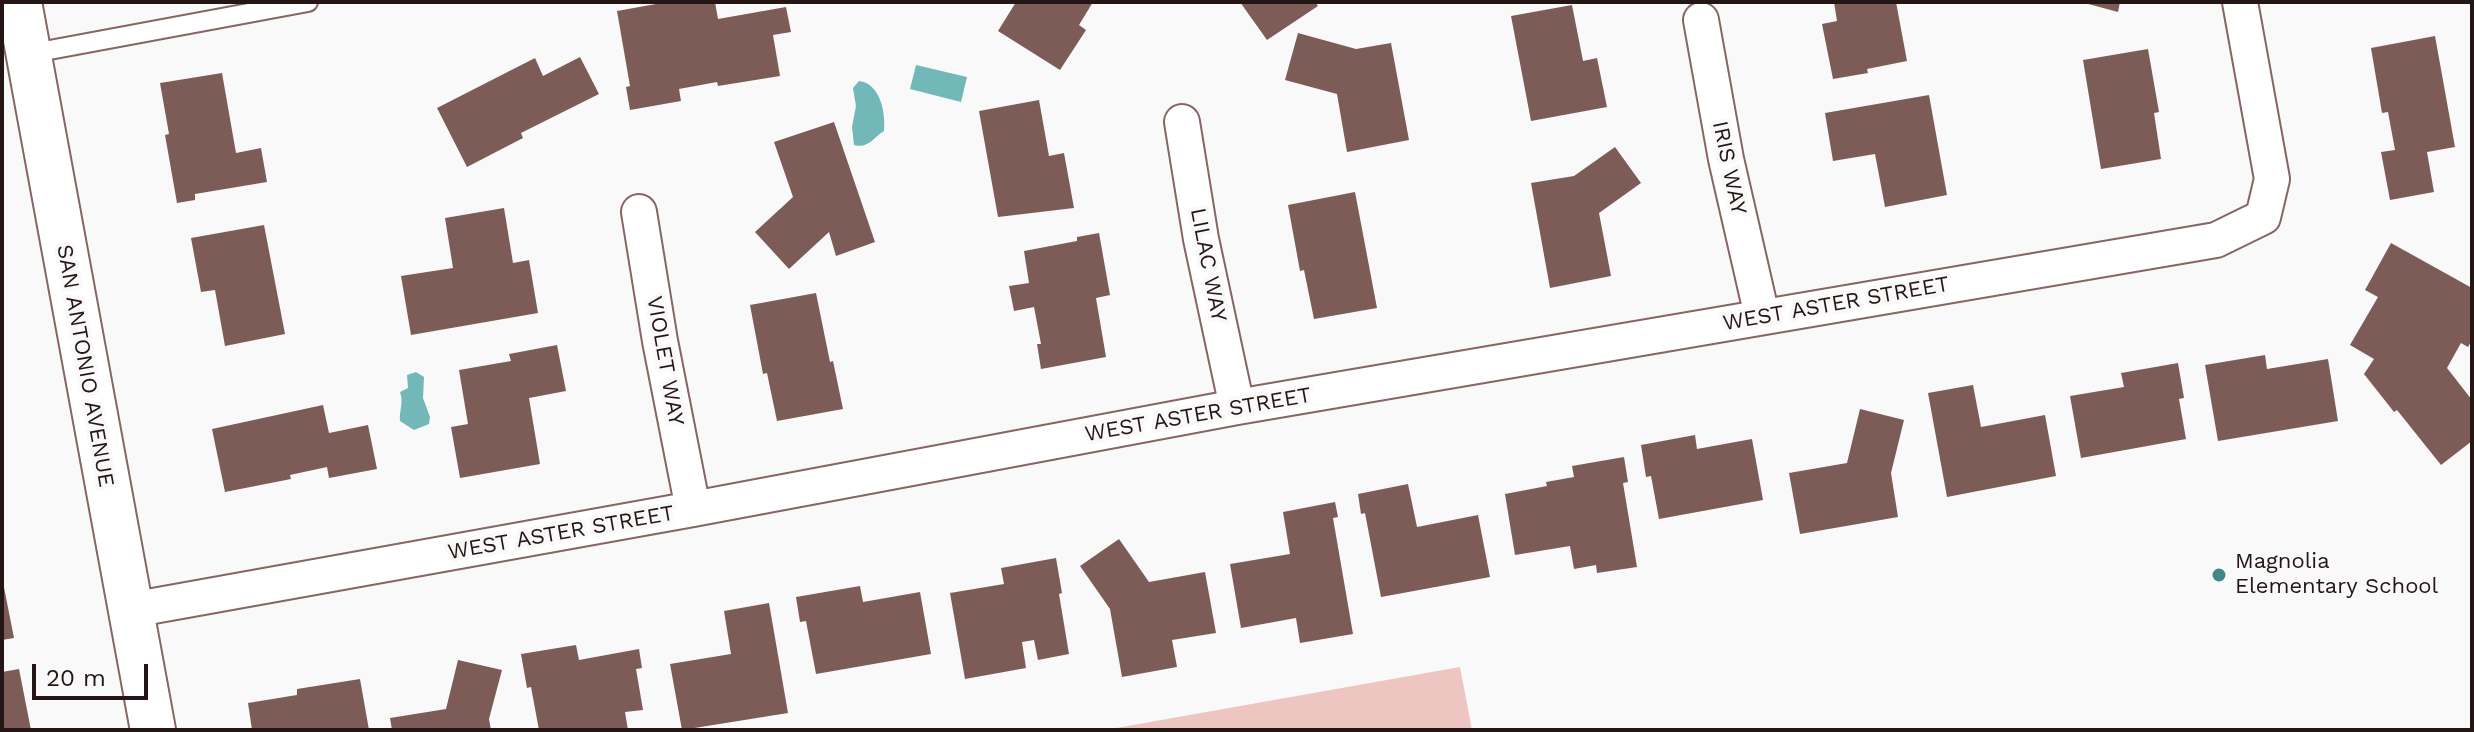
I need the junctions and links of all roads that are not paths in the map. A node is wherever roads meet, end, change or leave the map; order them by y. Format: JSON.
{"nodes":[{"id":1,"x":19,"y":2,"type":"edge"},
{"id":2,"x":308,"y":2,"type":"edge"},
{"id":3,"x":2240,"y":2,"type":"edge"},
{"id":4,"x":1701,"y":20,"type":"dead end"},
{"id":5,"x":28,"y":54,"type":"junction"},
{"id":6,"x":1182,"y":122,"type":"dead end"},
{"id":7,"x":639,"y":212,"type":"dead end"},
{"id":8,"x":1762,"y":316,"type":"junction"},
{"id":9,"x":1237,"y":407,"type":"junction"},
{"id":10,"x":693,"y":509,"type":"junction"},
{"id":11,"x":131,"y":610,"type":"junction"},
{"id":12,"x":153,"y":730,"type":"edge"}],
"edges":[{"from":1,"to":5,"type":"main road","name":"SAN ANTONIO AVENUE"},
{"from":2,"to":5,"type":"lane"},
{"from":3,"to":8,"type":"street","name":"WEST ASTER STREET"},
{"from":4,"to":8,"type":"street","name":"IRIS WAY"},
{"from":5,"to":11,"type":"main road","name":"SAN ANTONIO AVENUE"},
{"from":6,"to":9,"type":"street","name":"LILAC WAY"},
{"from":7,"to":10,"type":"street","name":"VIOLET WAY"},
{"from":8,"to":9,"type":"street","name":"WEST ASTER STREET"},
{"from":9,"to":10,"type":"street","name":"WEST ASTER STREET"},
{"from":10,"to":11,"type":"street","name":"WEST ASTER STREET"},
{"from":11,"to":12,"type":"main road","name":"SAN ANTONIO AVENUE"}]}
